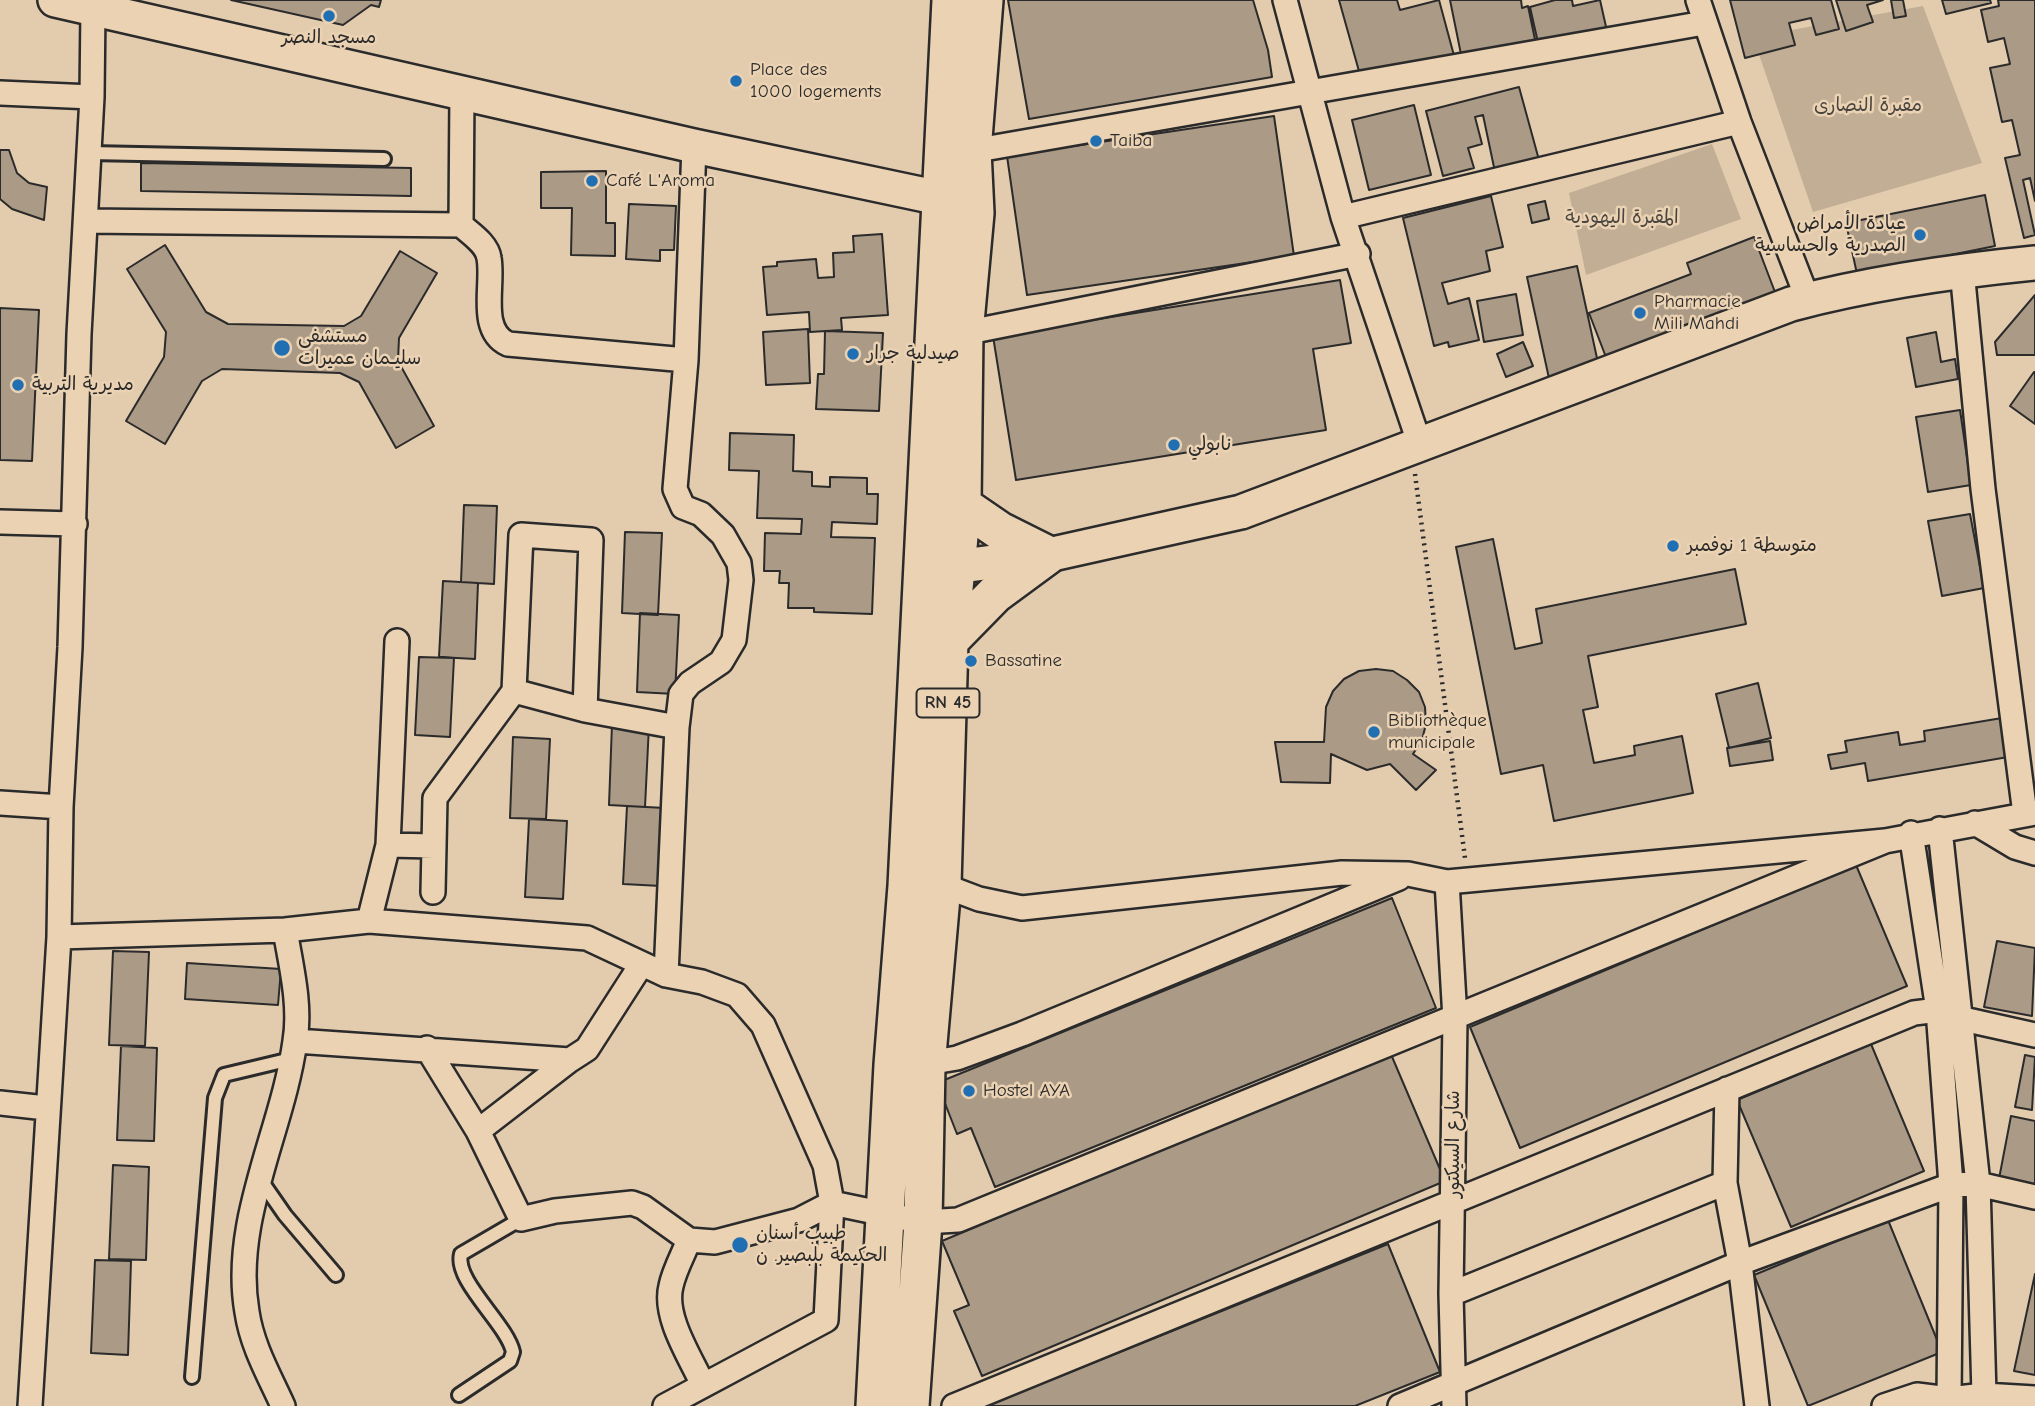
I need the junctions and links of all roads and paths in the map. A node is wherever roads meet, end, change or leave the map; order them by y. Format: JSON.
{"nodes":[{"id":1,"x":55,"y":0,"type":"edge"},
{"id":2,"x":951,"y":0,"type":"edge"},
{"id":3,"x":984,"y":0,"type":"edge"},
{"id":4,"x":1285,"y":0,"type":"edge"},
{"id":5,"x":1698,"y":0,"type":"edge"},
{"id":6,"x":93,"y":8,"type":"junction"},
{"id":7,"x":1704,"y":23,"type":"junction"},
{"id":8,"x":462,"y":91,"type":"junction"},
{"id":9,"x":0,"y":93,"type":"edge"},
{"id":10,"x":1310,"y":94,"type":"junction"},
{"id":11,"x":92,"y":97,"type":"junction"},
{"id":12,"x":1739,"y":122,"type":"junction"},
{"id":13,"x":694,"y":146,"type":"junction"},
{"id":14,"x":972,"y":151,"type":"junction"},
{"id":15,"x":90,"y":153,"type":"junction"},
{"id":16,"x":384,"y":159,"type":"dead end"},
{"id":17,"x":957,"y":202,"type":"junction"},
{"id":18,"x":1343,"y":217,"type":"junction"},
{"id":19,"x":86,"y":221,"type":"junction"},
{"id":20,"x":461,"y":225,"type":"junction"},
{"id":21,"x":1357,"y":254,"type":"junction"},
{"id":22,"x":2035,"y":264,"type":"edge"},
{"id":23,"x":1962,"y":270,"type":"junction"},
{"id":24,"x":1808,"y":300,"type":"junction"},
{"id":25,"x":964,"y":333,"type":"junction"},
{"id":26,"x":686,"y":360,"type":"junction"},
{"id":27,"x":1416,"y":447,"type":"junction"},
{"id":28,"x":962,"y":505,"type":"junction"},
{"id":29,"x":0,"y":523,"type":"edge"},
{"id":30,"x":75,"y":524,"type":"junction"},
{"id":31,"x":1048,"y":555,"type":"junction"},
{"id":32,"x":957,"y":568,"type":"junction"},
{"id":33,"x":921,"y":570,"type":"junction"},
{"id":34,"x":397,"y":640,"type":"dead end"},
{"id":35,"x":949,"y":641,"type":"junction"},
{"id":36,"x":514,"y":691,"type":"junction"},
{"id":37,"x":585,"y":710,"type":"junction"},
{"id":38,"x":677,"y":727,"type":"junction"},
{"id":39,"x":0,"y":803,"type":"edge"},
{"id":40,"x":61,"y":807,"type":"junction"},
{"id":41,"x":2030,"y":814,"type":"edge"},
{"id":42,"x":1975,"y":824,"type":"junction"},
{"id":43,"x":1940,"y":829,"type":"junction"},
{"id":44,"x":1911,"y":833,"type":"junction"},
{"id":45,"x":1885,"y":841,"type":"junction"},
{"id":46,"x":388,"y":845,"type":"junction"},
{"id":47,"x":434,"y":846,"type":"junction"},
{"id":48,"x":2035,"y":852,"type":"edge"},
{"id":49,"x":1408,"y":874,"type":"junction"},
{"id":50,"x":1457,"y":881,"type":"junction"},
{"id":51,"x":942,"y":885,"type":"junction"},
{"id":52,"x":907,"y":886,"type":"junction"},
{"id":53,"x":433,"y":892,"type":"dead end"},
{"id":54,"x":369,"y":922,"type":"junction"},
{"id":55,"x":285,"y":930,"type":"junction"},
{"id":56,"x":59,"y":937,"type":"junction"},
{"id":57,"x":641,"y":965,"type":"junction"},
{"id":58,"x":666,"y":975,"type":"junction"},
{"id":59,"x":1938,"y":1010,"type":"junction"},
{"id":60,"x":1455,"y":1019,"type":"junction"},
{"id":61,"x":1963,"y":1019,"type":"junction"},
{"id":62,"x":2035,"y":1035,"type":"edge"},
{"id":63,"x":427,"y":1048,"type":"junction"},
{"id":64,"x":293,"y":1050,"type":"junction"},
{"id":65,"x":570,"y":1060,"type":"junction"},
{"id":66,"x":909,"y":1065,"type":"junction"},
{"id":67,"x":1727,"y":1089,"type":"junction"},
{"id":68,"x":0,"y":1103,"type":"edge"},
{"id":69,"x":47,"y":1108,"type":"junction"},
{"id":70,"x":478,"y":1131,"type":"junction"},
{"id":71,"x":260,"y":1178,"type":"junction"},
{"id":72,"x":1725,"y":1183,"type":"junction"},
{"id":73,"x":1978,"y":1184,"type":"junction"},
{"id":74,"x":1951,"y":1185,"type":"junction"},
{"id":75,"x":2035,"y":1196,"type":"edge"},
{"id":76,"x":1454,"y":1201,"type":"junction"},
{"id":77,"x":832,"y":1203,"type":"junction"},
{"id":78,"x":885,"y":1215,"type":"junction"},
{"id":79,"x":521,"y":1219,"type":"junction"},
{"id":80,"x":923,"y":1222,"type":"junction"},
{"id":81,"x":689,"y":1240,"type":"junction"},
{"id":82,"x":1740,"y":1263,"type":"junction"},
{"id":83,"x":336,"y":1275,"type":"dead end"},
{"id":84,"x":1451,"y":1294,"type":"junction"},
{"id":85,"x":192,"y":1377,"type":"dead end"},
{"id":86,"x":703,"y":1385,"type":"junction"},
{"id":87,"x":1455,"y":1394,"type":"edge"},
{"id":88,"x":459,"y":1395,"type":"dead end"},
{"id":89,"x":1984,"y":1395,"type":"junction"},
{"id":90,"x":2035,"y":1398,"type":"edge"},
{"id":91,"x":1950,"y":1399,"type":"junction"},
{"id":92,"x":1918,"y":1401,"type":"edge"},
{"id":93,"x":30,"y":1406,"type":"edge"},
{"id":94,"x":283,"y":1406,"type":"edge"},
{"id":95,"x":665,"y":1406,"type":"edge"},
{"id":96,"x":875,"y":1406,"type":"edge"},
{"id":97,"x":910,"y":1406,"type":"edge"},
{"id":98,"x":954,"y":1406,"type":"edge"},
{"id":99,"x":1400,"y":1406,"type":"edge"},
{"id":100,"x":1757,"y":1406,"type":"edge"},
{"id":101,"x":1884,"y":1406,"type":"edge"}],
"edges":[{"from":1,"to":6,"type":"street"},
{"from":2,"to":17,"type":"main road","number":"RN 45"},
{"from":3,"to":14,"type":"main road","number":"RN 45"},
{"from":4,"to":10,"type":"street"},
{"from":5,"to":7,"type":"street"},
{"from":6,"to":8,"type":"street"},
{"from":6,"to":11,"type":"street"},
{"from":7,"to":10,"type":"street"},
{"from":7,"to":12,"type":"street"},
{"from":8,"to":13,"type":"street"},
{"from":8,"to":20,"type":"street"},
{"from":9,"to":11,"type":"street"},
{"from":10,"to":14,"type":"street"},
{"from":10,"to":18,"type":"street"},
{"from":11,"to":15,"type":"street"},
{"from":12,"to":18,"type":"street"},
{"from":12,"to":24,"type":"street"},
{"from":13,"to":17,"type":"street"},
{"from":13,"to":26,"type":"street"},
{"from":14,"to":17,"type":"main road","number":"RN 45"},
{"from":15,"to":16,"type":"lane"},
{"from":15,"to":19,"type":"street"},
{"from":17,"to":25,"type":"main road","number":"RN 45"},
{"from":17,"to":33,"type":"main road","number":"RN 45"},
{"from":18,"to":21,"type":"street"},
{"from":19,"to":20,"type":"street"},
{"from":19,"to":30,"type":"street"},
{"from":20,"to":26,"type":"street"},
{"from":21,"to":25,"type":"street"},
{"from":21,"to":27,"type":"street"},
{"from":22,"to":23,"type":"street"},
{"from":23,"to":24,"type":"street"},
{"from":23,"to":41,"type":"street"},
{"from":24,"to":27,"type":"street"},
{"from":25,"to":28,"type":"main road","number":"RN 45"},
{"from":26,"to":38,"type":"street"},
{"from":27,"to":31,"type":"street"},
{"from":27,"to":50,"type":"path"},
{"from":28,"to":31,"type":"main road"},
{"from":28,"to":32,"type":"main road","number":"RN 45"},
{"from":29,"to":30,"type":"street"},
{"from":30,"to":40,"type":"street"},
{"from":31,"to":32,"type":"street"},
{"from":31,"to":35,"type":"main road"},
{"from":32,"to":33,"type":"street"},
{"from":32,"to":35,"type":"main road","number":"RN 45"},
{"from":33,"to":52,"type":"main road","number":"RN 45"},
{"from":34,"to":46,"type":"street"},
{"from":35,"to":51,"type":"main road","number":"RN 45"},
{"from":36,"to":37,"type":"street"},
{"from":36,"to":37,"type":"street"},
{"from":36,"to":47,"type":"street"},
{"from":37,"to":38,"type":"street"},
{"from":38,"to":58,"type":"street"},
{"from":39,"to":40,"type":"street"},
{"from":40,"to":56,"type":"street"},
{"from":41,"to":42,"type":"street"},
{"from":42,"to":43,"type":"street"},
{"from":42,"to":48,"type":"street"},
{"from":43,"to":44,"type":"street"},
{"from":43,"to":61,"type":"street"},
{"from":44,"to":45,"type":"street"},
{"from":44,"to":59,"type":"street"},
{"from":45,"to":50,"type":"street"},
{"from":45,"to":60,"type":"street"},
{"from":46,"to":47,"type":"street"},
{"from":46,"to":54,"type":"street"},
{"from":47,"to":53,"type":"street"},
{"from":49,"to":50,"type":"street"},
{"from":49,"to":51,"type":"street"},
{"from":49,"to":66,"type":"street"},
{"from":50,"to":60,"type":"street","name":"شارع السيكتور"},
{"from":51,"to":52,"type":"street"},
{"from":51,"to":66,"type":"main road","number":"RN 45"},
{"from":52,"to":66,"type":"main road","number":"RN 45"},
{"from":54,"to":55,"type":"street"},
{"from":54,"to":57,"type":"street"},
{"from":55,"to":56,"type":"street"},
{"from":55,"to":64,"type":"street"},
{"from":56,"to":69,"type":"street"},
{"from":57,"to":58,"type":"street"},
{"from":57,"to":65,"type":"street"},
{"from":58,"to":77,"type":"street"},
{"from":59,"to":61,"type":"street"},
{"from":59,"to":67,"type":"street"},
{"from":59,"to":74,"type":"street"},
{"from":60,"to":76,"type":"street","name":"شارع السيكتور"},
{"from":60,"to":80,"type":"street"},
{"from":61,"to":62,"type":"street"},
{"from":61,"to":73,"type":"street"},
{"from":63,"to":64,"type":"street"},
{"from":63,"to":65,"type":"street"},
{"from":63,"to":70,"type":"street"},
{"from":64,"to":71,"type":"street"},
{"from":64,"to":85,"type":"lane"},
{"from":65,"to":70,"type":"street"},
{"from":66,"to":78,"type":"main road","number":"RN 45"},
{"from":66,"to":80,"type":"main road","number":"RN 45"},
{"from":67,"to":72,"type":"street"},
{"from":67,"to":76,"type":"street"},
{"from":68,"to":69,"type":"street"},
{"from":69,"to":93,"type":"street"},
{"from":70,"to":79,"type":"street"},
{"from":71,"to":83,"type":"lane"},
{"from":71,"to":94,"type":"street"},
{"from":72,"to":82,"type":"street"},
{"from":72,"to":84,"type":"street"},
{"from":73,"to":74,"type":"street"},
{"from":73,"to":75,"type":"street"},
{"from":73,"to":89,"type":"street"},
{"from":74,"to":82,"type":"street"},
{"from":74,"to":91,"type":"street"},
{"from":76,"to":84,"type":"street","name":"شارع السيكتور"},
{"from":76,"to":98,"type":"street"},
{"from":77,"to":78,"type":"street"},
{"from":77,"to":81,"type":"street"},
{"from":77,"to":86,"type":"street"},
{"from":78,"to":80,"type":"street"},
{"from":78,"to":96,"type":"main road","number":"RN 45"},
{"from":79,"to":81,"type":"street"},
{"from":79,"to":88,"type":"lane"},
{"from":80,"to":97,"type":"main road","number":"RN 45"},
{"from":81,"to":86,"type":"street"},
{"from":82,"to":87,"type":"street"},
{"from":82,"to":100,"type":"street"},
{"from":84,"to":87,"type":"street","name":"شارع السيكتور"},
{"from":86,"to":95,"type":"street"},
{"from":87,"to":99,"type":"street"},
{"from":89,"to":90,"type":"street"},
{"from":89,"to":91,"type":"street"},
{"from":91,"to":92,"type":"street"},
{"from":92,"to":101,"type":"street"}]}
